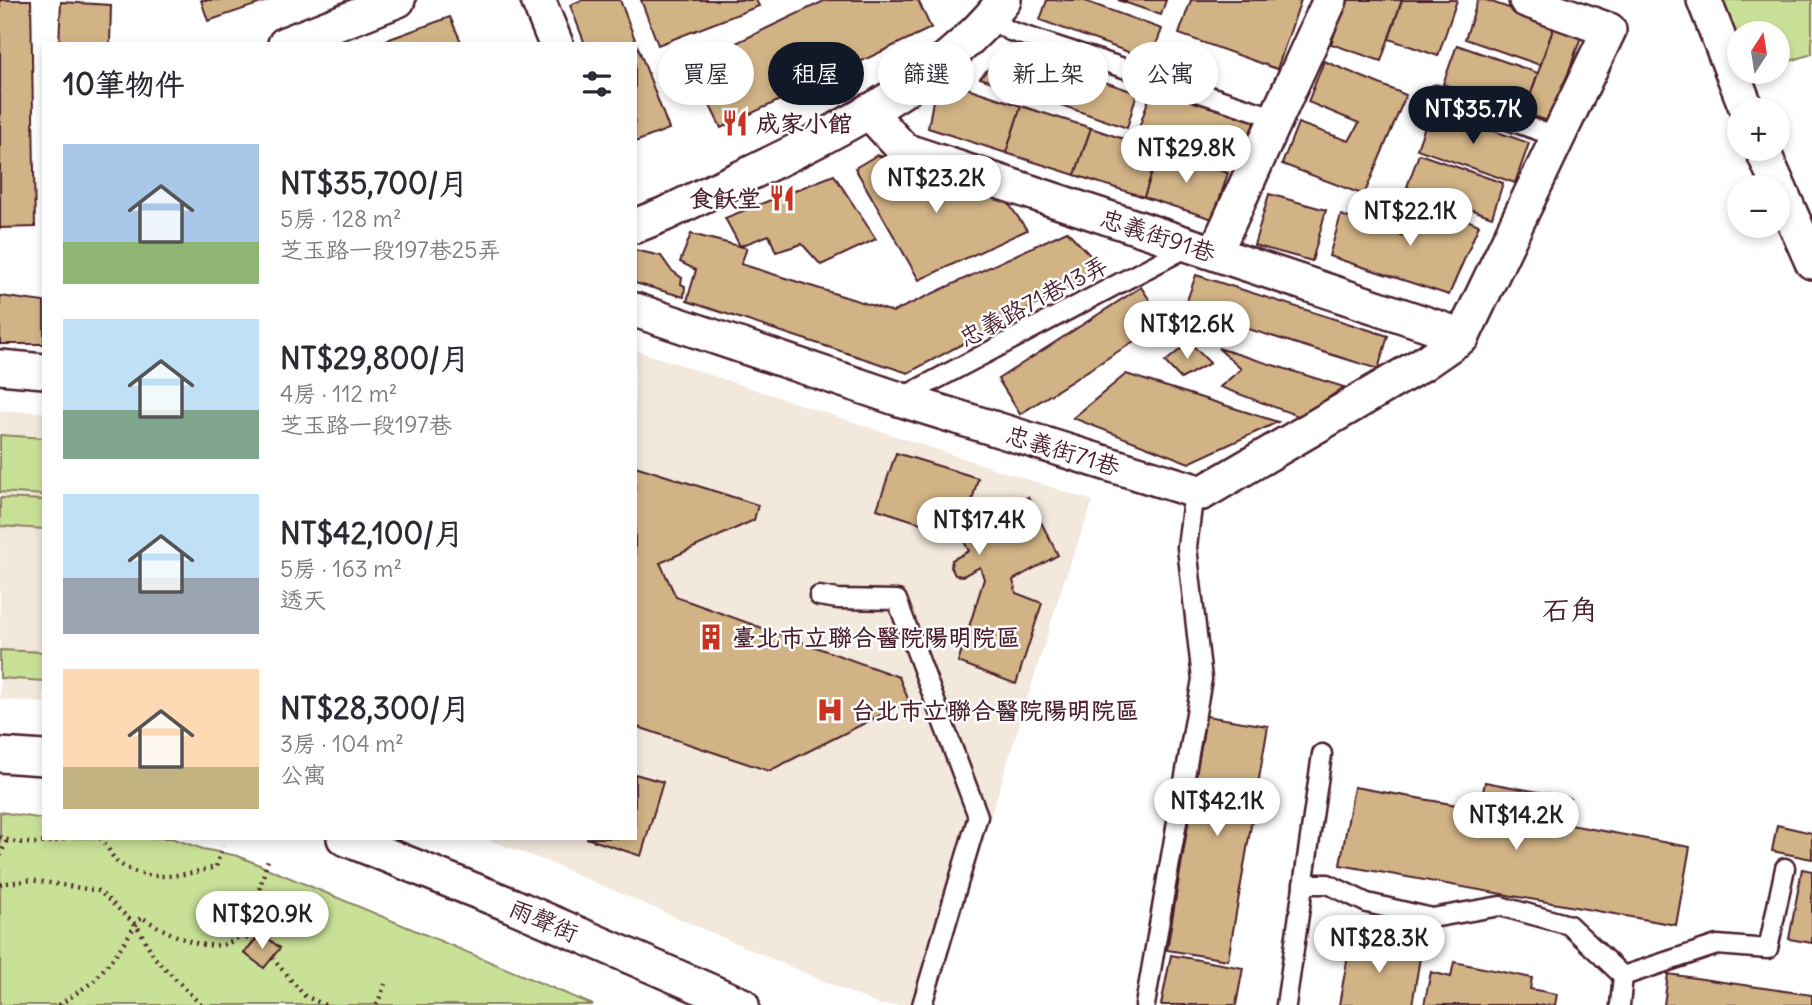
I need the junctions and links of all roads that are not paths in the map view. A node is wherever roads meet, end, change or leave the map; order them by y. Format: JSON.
{"nodes":[{"id":1,"x":398,"y":0,"type":"edge"},
{"id":2,"x":538,"y":0,"type":"edge"},
{"id":3,"x":1330,"y":0,"type":"edge"},
{"id":4,"x":1526,"y":0,"type":"edge"},
{"id":5,"x":1704,"y":0,"type":"edge"},
{"id":6,"x":991,"y":6,"type":"edge"},
{"id":7,"x":290,"y":42,"type":"edge"},
{"id":8,"x":555,"y":42,"type":"edge"},
{"id":9,"x":1436,"y":95,"type":"dead end"},
{"id":10,"x":1742,"y":98,"type":"edge"},
{"id":11,"x":867,"y":111,"type":"junction"},
{"id":12,"x":1277,"y":118,"type":"junction"},
{"id":13,"x":1557,"y":137,"type":"junction"},
{"id":14,"x":1767,"y":161,"type":"edge"},
{"id":15,"x":637,"y":225,"type":"edge"},
{"id":16,"x":1203,"y":250,"type":"junction"},
{"id":17,"x":1812,"y":261,"type":"edge"},
{"id":18,"x":637,"y":311,"type":"edge"},
{"id":19,"x":1462,"y":336,"type":"junction"},
{"id":20,"x":0,"y":367,"type":"edge"},
{"id":21,"x":42,"y":371,"type":"edge"},
{"id":22,"x":899,"y":399,"type":"junction"},
{"id":23,"x":1194,"y":491,"type":"junction"},
{"id":24,"x":819,"y":596,"type":"dead end"},
{"id":25,"x":1322,"y":754,"type":"dead end"},
{"id":26,"x":0,"y":755,"type":"edge"},
{"id":27,"x":42,"y":758,"type":"edge"},
{"id":28,"x":349,"y":840,"type":"edge"},
{"id":29,"x":1785,"y":868,"type":"dead end"},
{"id":30,"x":1303,"y":884,"type":"junction"},
{"id":31,"x":1623,"y":976,"type":"junction"},
{"id":32,"x":742,"y":1005,"type":"edge"},
{"id":33,"x":922,"y":1005,"type":"edge"},
{"id":34,"x":1145,"y":1005,"type":"edge"},
{"id":35,"x":1286,"y":1005,"type":"edge"},
{"id":36,"x":1620,"y":1005,"type":"edge"}],
"edges":[{"from":1,"to":7,"type":"street"},
{"from":2,"to":8,"type":"street"},
{"from":3,"to":12,"type":"street"},
{"from":4,"to":13,"type":"street"},
{"from":5,"to":10,"type":"street"},
{"from":6,"to":11,"type":"street"},
{"from":6,"to":12,"type":"lane"},
{"from":9,"to":13,"type":"lane"},
{"from":11,"to":15,"type":"street"},
{"from":11,"to":16,"type":"street","name":"忠義街91巷"},
{"from":12,"to":16,"type":"street"},
{"from":13,"to":19,"type":"street"},
{"from":14,"to":17,"type":"street"},
{"from":16,"to":19,"type":"street","name":"忠義街91巷"},
{"from":16,"to":22,"type":"lane","name":"忠義路71巷13弄"},
{"from":18,"to":22,"type":"street","name":"忠義街71巷"},
{"from":19,"to":23,"type":"street"},
{"from":20,"to":21,"type":"street"},
{"from":22,"to":23,"type":"street","name":"忠義街71巷"},
{"from":23,"to":34,"type":"lane"},
{"from":24,"to":33,"type":"lane"},
{"from":25,"to":30,"type":"lane"},
{"from":26,"to":27,"type":"street"},
{"from":28,"to":32,"type":"street","name":"雨聲街"},
{"from":29,"to":31,"type":"lane"},
{"from":30,"to":31,"type":"lane"},
{"from":30,"to":35,"type":"lane"},
{"from":31,"to":36,"type":"lane"}]}
